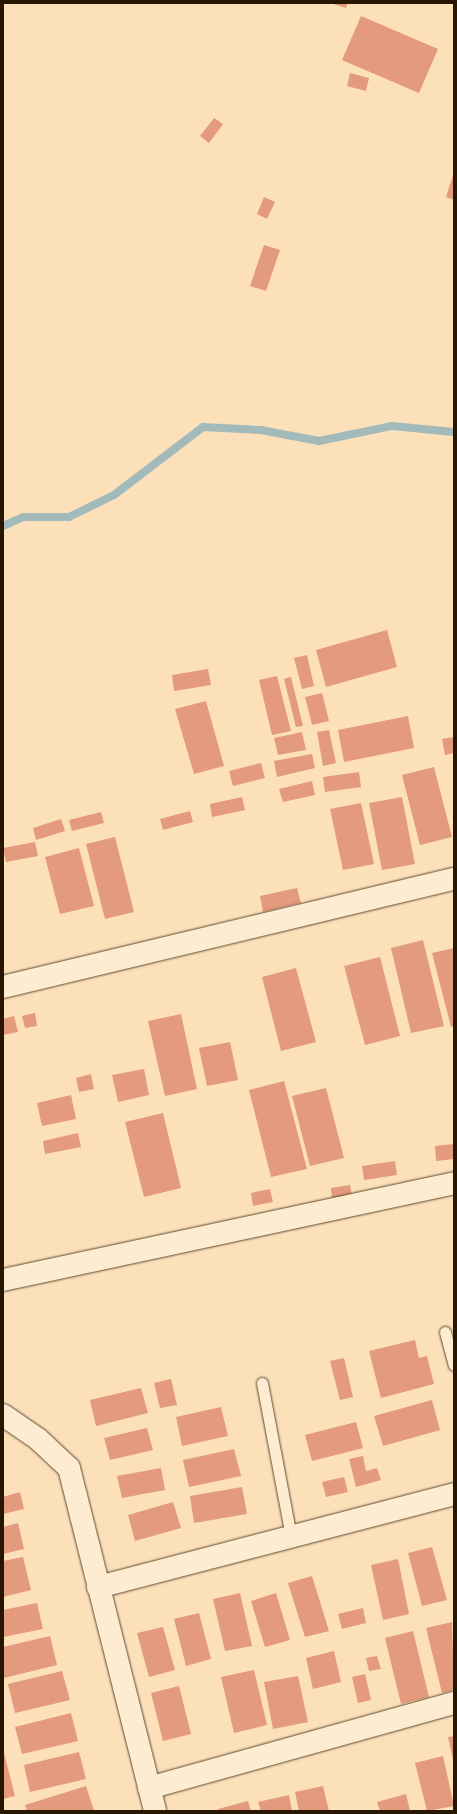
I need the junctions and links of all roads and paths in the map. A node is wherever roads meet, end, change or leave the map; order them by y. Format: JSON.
{"nodes":[{"id":1,"x":454,"y":879,"type":"edge"},
{"id":2,"x":3,"y":987,"type":"edge"},
{"id":3,"x":454,"y":1183,"type":"edge"},
{"id":4,"x":3,"y":1280,"type":"edge"},
{"id":5,"x":444,"y":1332,"type":"dead end"},
{"id":6,"x":454,"y":1365,"type":"edge"},
{"id":7,"x":262,"y":1383,"type":"dead end"},
{"id":8,"x":3,"y":1415,"type":"edge"},
{"id":9,"x":453,"y":1498,"type":"edge"},
{"id":10,"x":291,"y":1537,"type":"junction"},
{"id":11,"x":98,"y":1587,"type":"junction"},
{"id":12,"x":454,"y":1703,"type":"edge"},
{"id":13,"x":149,"y":1788,"type":"junction"},
{"id":14,"x":155,"y":1811,"type":"edge"}],
"edges":[{"from":1,"to":2,"type":"street"},
{"from":3,"to":4,"type":"street"},
{"from":5,"to":6,"type":"lane"},
{"from":7,"to":10,"type":"lane"},
{"from":8,"to":11,"type":"street"},
{"from":9,"to":10,"type":"street"},
{"from":10,"to":11,"type":"street"},
{"from":11,"to":13,"type":"street"},
{"from":12,"to":13,"type":"street"},
{"from":13,"to":14,"type":"street"}]}
